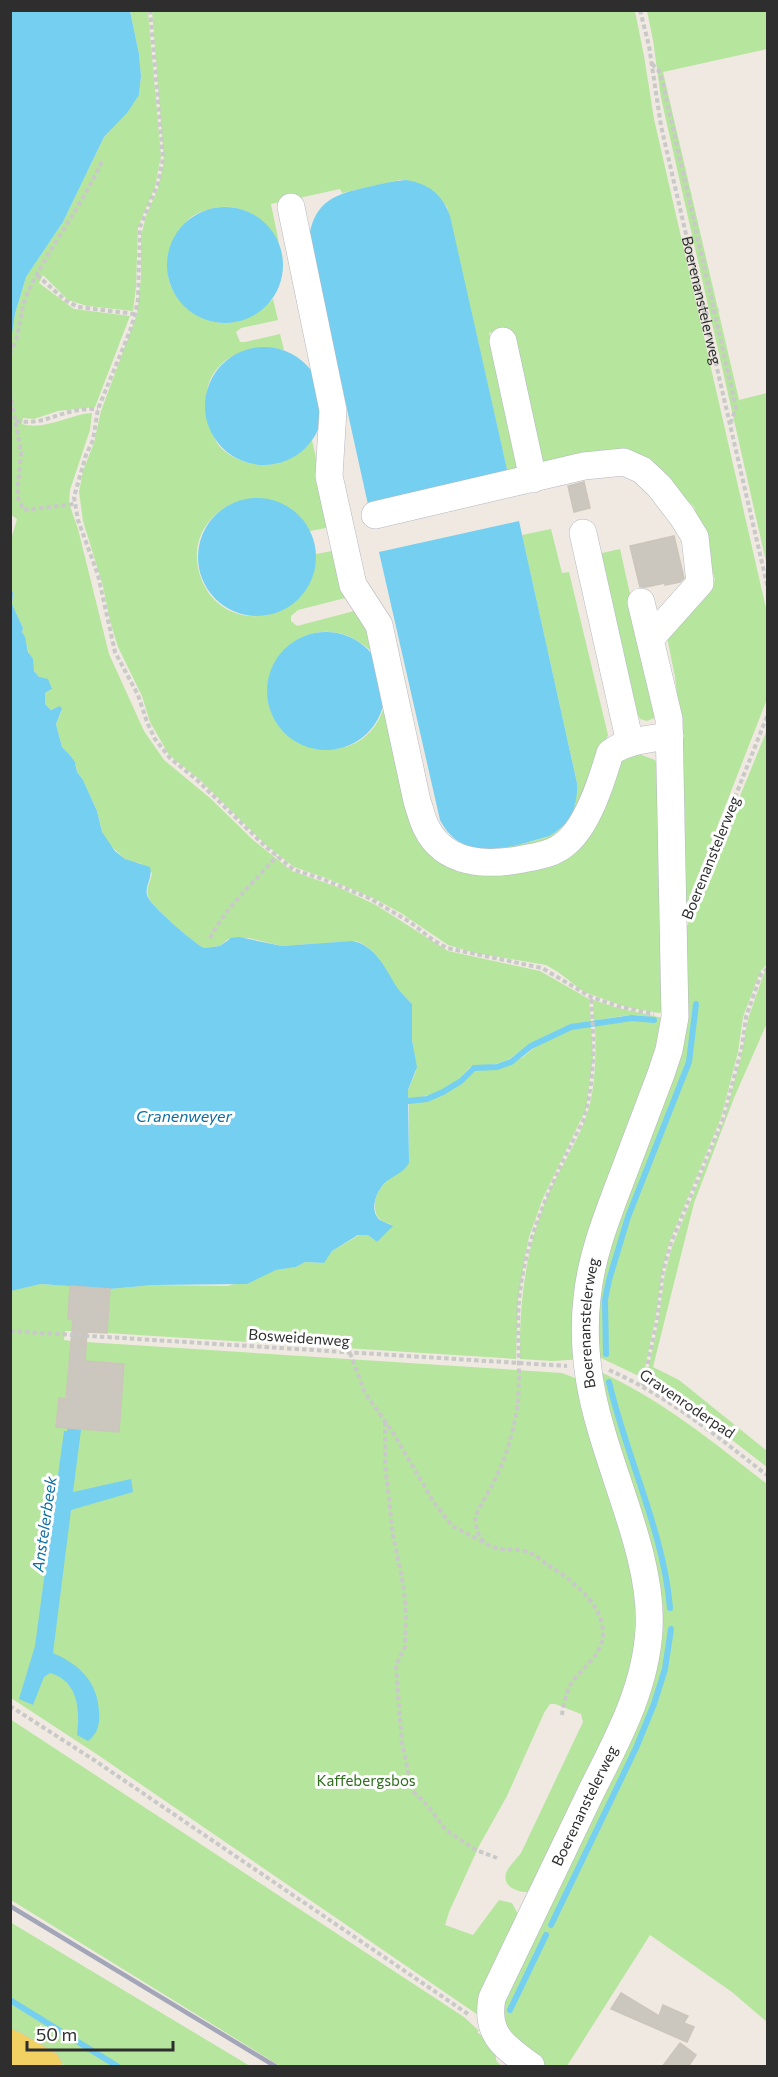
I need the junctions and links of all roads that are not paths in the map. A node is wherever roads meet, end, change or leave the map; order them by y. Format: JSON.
{"nodes":[{"id":1,"x":291,"y":207,"type":"dead end"},
{"id":2,"x":503,"y":341,"type":"dead end"},
{"id":3,"x":533,"y":479,"type":"junction"},
{"id":4,"x":375,"y":515,"type":"dead end"},
{"id":5,"x":583,"y":533,"type":"dead end"},
{"id":6,"x":641,"y":602,"type":"dead end"},
{"id":7,"x":650,"y":639,"type":"junction"},
{"id":8,"x":670,"y":736,"type":"junction"},
{"id":9,"x":630,"y":743,"type":"junction"},
{"id":10,"x":10,"y":2046,"type":"edge"},
{"id":11,"x":45,"y":2067,"type":"edge"},
{"id":12,"x":531,"y":2067,"type":"edge"}],
"edges":[{"from":1,"to":9,"type":"street"},
{"from":2,"to":3,"type":"street"},
{"from":3,"to":4,"type":"street"},
{"from":3,"to":7,"type":"street"},
{"from":5,"to":9,"type":"street"},
{"from":6,"to":7,"type":"street","name":"Boerenanstelerweg"},
{"from":7,"to":8,"type":"street","name":"Boerenanstelerweg"},
{"from":8,"to":9,"type":"street"},
{"from":8,"to":12,"type":"street","name":"Boerenanstelerweg"},
{"from":10,"to":11,"type":"main road"}]}
